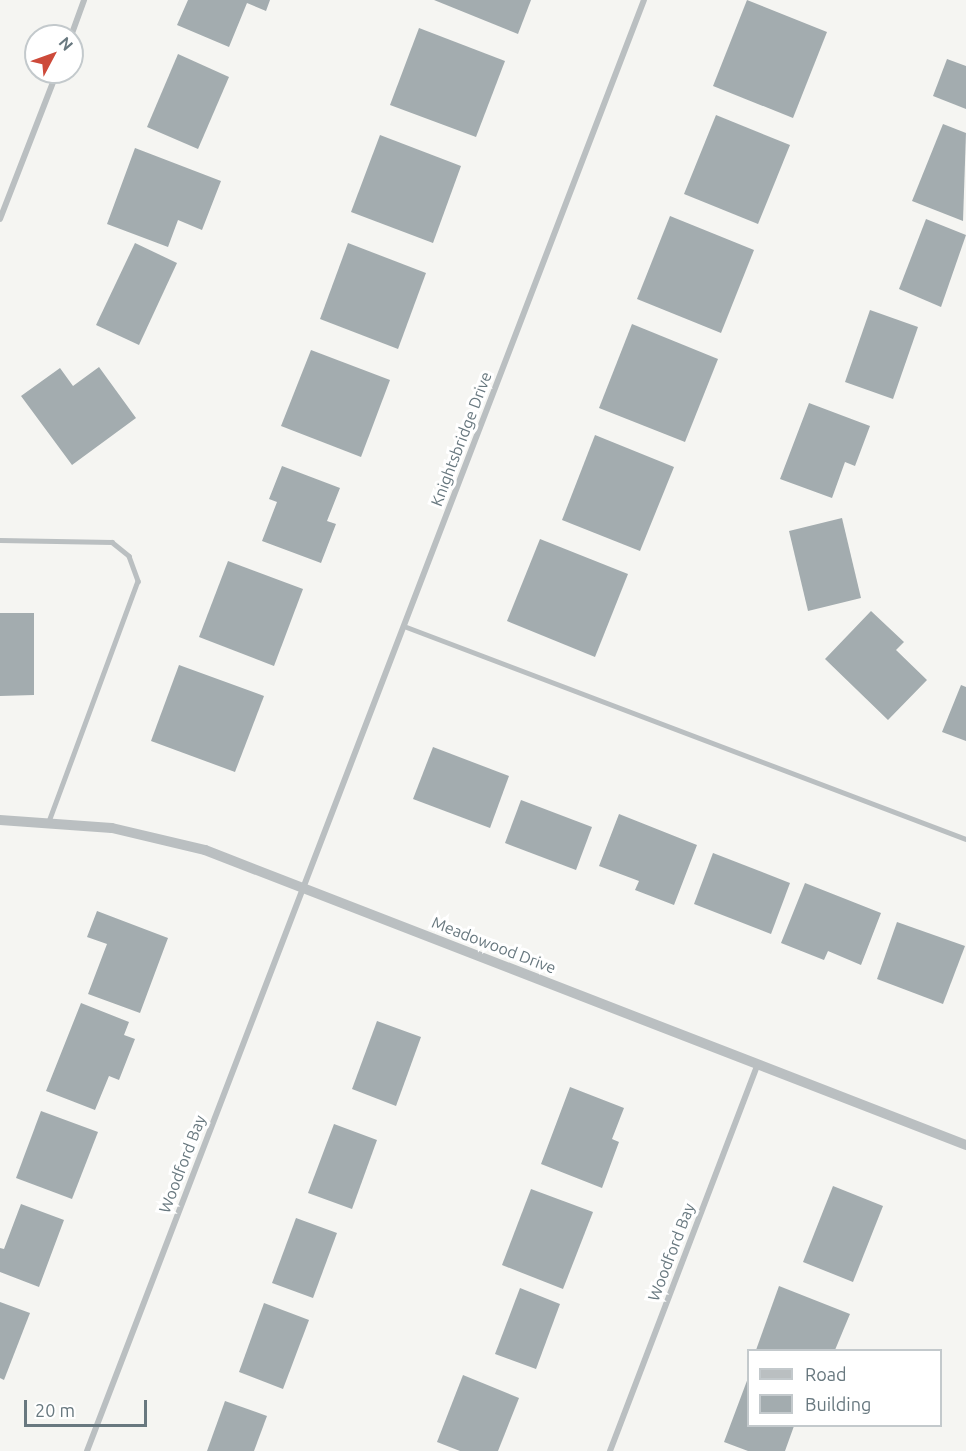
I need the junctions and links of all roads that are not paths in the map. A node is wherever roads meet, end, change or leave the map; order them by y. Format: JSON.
{"nodes":[{"id":1,"x":84,"y":0,"type":"edge"},
{"id":2,"x":644,"y":0,"type":"edge"},
{"id":3,"x":75,"y":24,"type":"edge"},
{"id":4,"x":52,"y":84,"type":"edge"},
{"id":5,"x":0,"y":219,"type":"edge"},
{"id":6,"x":0,"y":540,"type":"edge"},
{"id":7,"x":404,"y":626,"type":"junction"},
{"id":8,"x":0,"y":820,"type":"edge"},
{"id":9,"x":50,"y":821,"type":"junction"},
{"id":10,"x":966,"y":839,"type":"edge"},
{"id":11,"x":303,"y":886,"type":"junction"},
{"id":12,"x":758,"y":1064,"type":"junction"},
{"id":13,"x":966,"y":1145,"type":"edge"},
{"id":14,"x":87,"y":1451,"type":"edge"},
{"id":15,"x":610,"y":1451,"type":"edge"}],
"edges":[{"from":1,"to":3,"type":"street"},
{"from":2,"to":7,"type":"street","name":"Knightsbridge Drive"},
{"from":4,"to":5,"type":"street"},
{"from":6,"to":9,"type":"lane"},
{"from":7,"to":10,"type":"lane"},
{"from":7,"to":11,"type":"street","name":"Knightsbridge Drive"},
{"from":8,"to":9,"type":"street","name":"Meadowood Drive"},
{"from":9,"to":11,"type":"street","name":"Meadowood Drive"},
{"from":11,"to":12,"type":"street","name":"Meadowood Drive"},
{"from":11,"to":14,"type":"street","name":"Woodford Bay"},
{"from":12,"to":13,"type":"street","name":"Meadowood Drive"},
{"from":12,"to":15,"type":"street","name":"Woodford Bay"}]}
